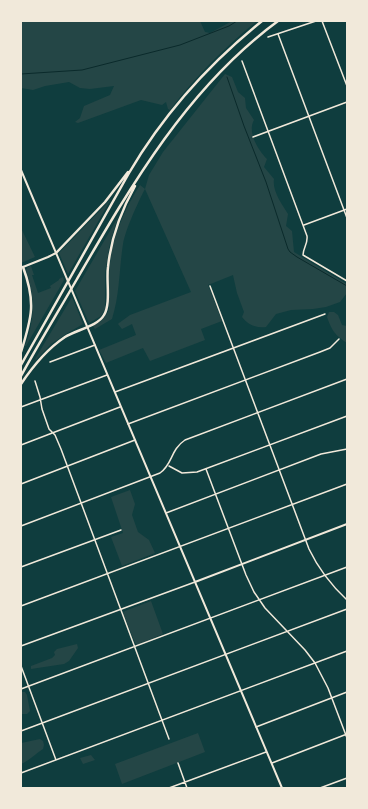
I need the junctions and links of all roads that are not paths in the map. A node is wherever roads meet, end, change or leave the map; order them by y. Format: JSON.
{"nodes":[{"id":1,"x":262,"y":21,"type":"edge"},
{"id":2,"x":278,"y":21,"type":"edge"},
{"id":3,"x":316,"y":21,"type":"edge"},
{"id":4,"x":322,"y":21,"type":"edge"},
{"id":5,"x":278,"y":34,"type":"junction"},
{"id":6,"x":268,"y":37,"type":"dead end"},
{"id":7,"x":242,"y":61,"type":"dead end"},
{"id":8,"x":347,"y":86,"type":"edge"},
{"id":9,"x":347,"y":102,"type":"edge"},
{"id":10,"x":309,"y":116,"type":"junction"},
{"id":11,"x":268,"y":131,"type":"junction"},
{"id":12,"x":253,"y":137,"type":"dead end"},
{"id":13,"x":150,"y":160,"type":"junction"},
{"id":14,"x":135,"y":162,"type":"junction"},
{"id":15,"x":21,"y":170,"type":"edge"},
{"id":16,"x":347,"y":209,"type":"edge"},
{"id":17,"x":344,"y":210,"type":"junction"},
{"id":18,"x":347,"y":218,"type":"edge"},
{"id":19,"x":304,"y":225,"type":"junction"},
{"id":20,"x":56,"y":253,"type":"junction"},
{"id":21,"x":22,"y":267,"type":"edge"},
{"id":22,"x":347,"y":281,"type":"edge"},
{"id":23,"x":210,"y":286,"type":"dead end"},
{"id":24,"x":325,"y":314,"type":"dead end"},
{"id":25,"x":87,"y":327,"type":"junction"},
{"id":26,"x":339,"y":339,"type":"dead end"},
{"id":27,"x":94,"y":345,"type":"junction"},
{"id":28,"x":234,"y":348,"type":"junction"},
{"id":29,"x":21,"y":352,"type":"edge"},
{"id":30,"x":50,"y":362,"type":"dead end"},
{"id":31,"x":21,"y":365,"type":"edge"},
{"id":32,"x":107,"y":374,"type":"junction"},
{"id":33,"x":21,"y":376,"type":"edge"},
{"id":34,"x":347,"y":379,"type":"edge"},
{"id":35,"x":246,"y":380,"type":"junction"},
{"id":36,"x":35,"y":381,"type":"dead end"},
{"id":37,"x":21,"y":384,"type":"edge"},
{"id":38,"x":115,"y":393,"type":"junction"},
{"id":39,"x":40,"y":400,"type":"junction"},
{"id":40,"x":21,"y":407,"type":"edge"},
{"id":41,"x":121,"y":407,"type":"junction"},
{"id":42,"x":258,"y":412,"type":"junction"},
{"id":43,"x":347,"y":416,"type":"edge"},
{"id":44,"x":128,"y":424,"type":"junction"},
{"id":45,"x":53,"y":433,"type":"junction"},
{"id":46,"x":135,"y":440,"type":"junction"},
{"id":47,"x":21,"y":445,"type":"edge"},
{"id":48,"x":270,"y":445,"type":"junction"},
{"id":49,"x":347,"y":449,"type":"edge"},
{"id":50,"x":67,"y":466,"type":"junction"},
{"id":51,"x":168,"y":466,"type":"junction"},
{"id":52,"x":206,"y":469,"type":"junction"},
{"id":53,"x":279,"y":470,"type":"junction"},
{"id":54,"x":151,"y":476,"type":"junction"},
{"id":55,"x":21,"y":484,"type":"edge"},
{"id":56,"x":347,"y":484,"type":"edge"},
{"id":57,"x":215,"y":494,"type":"junction"},
{"id":58,"x":81,"y":503,"type":"junction"},
{"id":59,"x":292,"y":504,"type":"junction"},
{"id":60,"x":166,"y":513,"type":"junction"},
{"id":61,"x":347,"y":524,"type":"edge"},
{"id":62,"x":21,"y":526,"type":"edge"},
{"id":63,"x":228,"y":528,"type":"junction"},
{"id":64,"x":121,"y":530,"type":"dead end"},
{"id":65,"x":94,"y":540,"type":"junction"},
{"id":66,"x":306,"y":540,"type":"junction"},
{"id":67,"x":180,"y":546,"type":"junction"},
{"id":68,"x":242,"y":564,"type":"junction"},
{"id":69,"x":21,"y":567,"type":"edge"},
{"id":70,"x":347,"y":567,"type":"edge"},
{"id":71,"x":107,"y":574,"type":"junction"},
{"id":72,"x":324,"y":576,"type":"junction"},
{"id":73,"x":195,"y":582,"type":"junction"},
{"id":74,"x":260,"y":600,"type":"junction"},
{"id":75,"x":347,"y":600,"type":"edge"},
{"id":76,"x":21,"y":606,"type":"edge"},
{"id":77,"x":120,"y":609,"type":"junction"},
{"id":78,"x":347,"y":609,"type":"edge"},
{"id":79,"x":210,"y":619,"type":"junction"},
{"id":80,"x":287,"y":632,"type":"junction"},
{"id":81,"x":21,"y":646,"type":"edge"},
{"id":82,"x":134,"y":647,"type":"junction"},
{"id":83,"x":347,"y":651,"type":"edge"},
{"id":84,"x":226,"y":655,"type":"junction"},
{"id":85,"x":315,"y":663,"type":"junction"},
{"id":86,"x":21,"y":666,"type":"edge"},
{"id":87,"x":148,"y":684,"type":"junction"},
{"id":88,"x":29,"y":686,"type":"junction"},
{"id":89,"x":21,"y":689,"type":"edge"},
{"id":90,"x":241,"y":691,"type":"junction"},
{"id":91,"x":347,"y":692,"type":"edge"},
{"id":92,"x":332,"y":698,"type":"junction"},
{"id":93,"x":162,"y":720,"type":"junction"},
{"id":94,"x":42,"y":723,"type":"junction"},
{"id":95,"x":256,"y":727,"type":"junction"},
{"id":96,"x":21,"y":731,"type":"edge"},
{"id":97,"x":346,"y":734,"type":"edge"},
{"id":98,"x":347,"y":738,"type":"edge"},
{"id":99,"x":169,"y":739,"type":"dead end"},
{"id":100,"x":266,"y":752,"type":"junction"},
{"id":101,"x":56,"y":760,"type":"junction"},
{"id":102,"x":178,"y":763,"type":"dead end"},
{"id":103,"x":271,"y":763,"type":"junction"},
{"id":104,"x":21,"y":773,"type":"edge"},
{"id":105,"x":347,"y":778,"type":"edge"},
{"id":106,"x":185,"y":782,"type":"junction"},
{"id":107,"x":169,"y":788,"type":"edge"},
{"id":108,"x":187,"y":788,"type":"edge"},
{"id":109,"x":281,"y":788,"type":"edge"},
{"id":110,"x":320,"y":788,"type":"edge"}],
"edges":[{"from":1,"to":14,"type":"highway"},
{"from":2,"to":13,"type":"highway"},
{"from":3,"to":5,"type":"street"},
{"from":4,"to":8,"type":"street"},
{"from":5,"to":6,"type":"street"},
{"from":5,"to":10,"type":"street"},
{"from":7,"to":11,"type":"street"},
{"from":9,"to":10,"type":"street"},
{"from":10,"to":11,"type":"street"},
{"from":10,"to":17,"type":"street"},
{"from":11,"to":12,"type":"street"},
{"from":11,"to":19,"type":"street"},
{"from":13,"to":25,"type":"highway"},
{"from":13,"to":33,"type":"highway"},
{"from":14,"to":20,"type":"highway"},
{"from":14,"to":31,"type":"highway"},
{"from":15,"to":20,"type":"main road"},
{"from":16,"to":17,"type":"street"},
{"from":17,"to":18,"type":"street"},
{"from":17,"to":19,"type":"street"},
{"from":19,"to":22,"type":"street"},
{"from":20,"to":21,"type":"main road"},
{"from":20,"to":25,"type":"main road"},
{"from":21,"to":29,"type":"highway"},
{"from":23,"to":28,"type":"street"},
{"from":24,"to":28,"type":"street"},
{"from":25,"to":27,"type":"main road"},
{"from":25,"to":37,"type":"highway"},
{"from":26,"to":35,"type":"street"},
{"from":27,"to":30,"type":"street"},
{"from":27,"to":32,"type":"main road"},
{"from":28,"to":35,"type":"street"},
{"from":28,"to":38,"type":"street"},
{"from":32,"to":38,"type":"main road"},
{"from":32,"to":39,"type":"street"},
{"from":34,"to":42,"type":"street"},
{"from":35,"to":42,"type":"street"},
{"from":35,"to":44,"type":"street"},
{"from":36,"to":39,"type":"street"},
{"from":38,"to":41,"type":"main road"},
{"from":39,"to":40,"type":"street"},
{"from":39,"to":45,"type":"street"},
{"from":41,"to":44,"type":"main road"},
{"from":41,"to":45,"type":"street"},
{"from":42,"to":48,"type":"street"},
{"from":42,"to":51,"type":"street"},
{"from":43,"to":48,"type":"street"},
{"from":44,"to":46,"type":"main road"},
{"from":45,"to":47,"type":"street"},
{"from":45,"to":50,"type":"street"},
{"from":46,"to":50,"type":"street"},
{"from":46,"to":54,"type":"main road"},
{"from":48,"to":52,"type":"street"},
{"from":48,"to":53,"type":"street"},
{"from":49,"to":53,"type":"street"},
{"from":50,"to":55,"type":"street"},
{"from":50,"to":58,"type":"street"},
{"from":51,"to":52,"type":"street"},
{"from":51,"to":54,"type":"street"},
{"from":52,"to":57,"type":"street"},
{"from":53,"to":57,"type":"street"},
{"from":53,"to":59,"type":"street"},
{"from":54,"to":58,"type":"street"},
{"from":54,"to":60,"type":"main road"},
{"from":56,"to":59,"type":"street"},
{"from":57,"to":60,"type":"street"},
{"from":57,"to":63,"type":"street"},
{"from":58,"to":62,"type":"street"},
{"from":58,"to":65,"type":"street"},
{"from":59,"to":63,"type":"street"},
{"from":59,"to":66,"type":"street"},
{"from":60,"to":67,"type":"main road"},
{"from":61,"to":66,"type":"main road"},
{"from":63,"to":67,"type":"street"},
{"from":63,"to":68,"type":"street"},
{"from":64,"to":65,"type":"street"},
{"from":65,"to":69,"type":"street"},
{"from":65,"to":71,"type":"street"},
{"from":66,"to":68,"type":"main road"},
{"from":66,"to":72,"type":"street"},
{"from":67,"to":71,"type":"street"},
{"from":67,"to":73,"type":"main road"},
{"from":68,"to":73,"type":"main road"},
{"from":68,"to":74,"type":"street"},
{"from":70,"to":72,"type":"street"},
{"from":71,"to":76,"type":"street"},
{"from":71,"to":77,"type":"street"},
{"from":72,"to":74,"type":"street"},
{"from":72,"to":75,"type":"street"},
{"from":73,"to":77,"type":"street"},
{"from":73,"to":79,"type":"main road"},
{"from":74,"to":79,"type":"street"},
{"from":74,"to":80,"type":"street"},
{"from":77,"to":81,"type":"street"},
{"from":77,"to":82,"type":"street"},
{"from":78,"to":80,"type":"street"},
{"from":79,"to":82,"type":"street"},
{"from":79,"to":84,"type":"main road"},
{"from":80,"to":84,"type":"street"},
{"from":80,"to":85,"type":"street"},
{"from":82,"to":87,"type":"street"},
{"from":82,"to":88,"type":"street"},
{"from":83,"to":85,"type":"street"},
{"from":84,"to":87,"type":"street"},
{"from":84,"to":90,"type":"main road"},
{"from":85,"to":90,"type":"street"},
{"from":85,"to":92,"type":"street"},
{"from":86,"to":88,"type":"street"},
{"from":87,"to":93,"type":"street"},
{"from":87,"to":94,"type":"street"},
{"from":88,"to":89,"type":"street"},
{"from":88,"to":94,"type":"street"},
{"from":90,"to":93,"type":"street"},
{"from":90,"to":95,"type":"main road"},
{"from":91,"to":92,"type":"street"},
{"from":92,"to":95,"type":"street"},
{"from":92,"to":97,"type":"street"},
{"from":93,"to":99,"type":"street"},
{"from":93,"to":101,"type":"street"},
{"from":94,"to":96,"type":"street"},
{"from":94,"to":101,"type":"street"},
{"from":95,"to":100,"type":"main road"},
{"from":97,"to":98,"type":"street"},
{"from":97,"to":103,"type":"street"},
{"from":100,"to":103,"type":"main road"},
{"from":100,"to":106,"type":"street"},
{"from":101,"to":104,"type":"street"},
{"from":102,"to":106,"type":"street"},
{"from":103,"to":109,"type":"main road"},
{"from":105,"to":110,"type":"street"},
{"from":106,"to":107,"type":"street"},
{"from":106,"to":108,"type":"street"}]}
